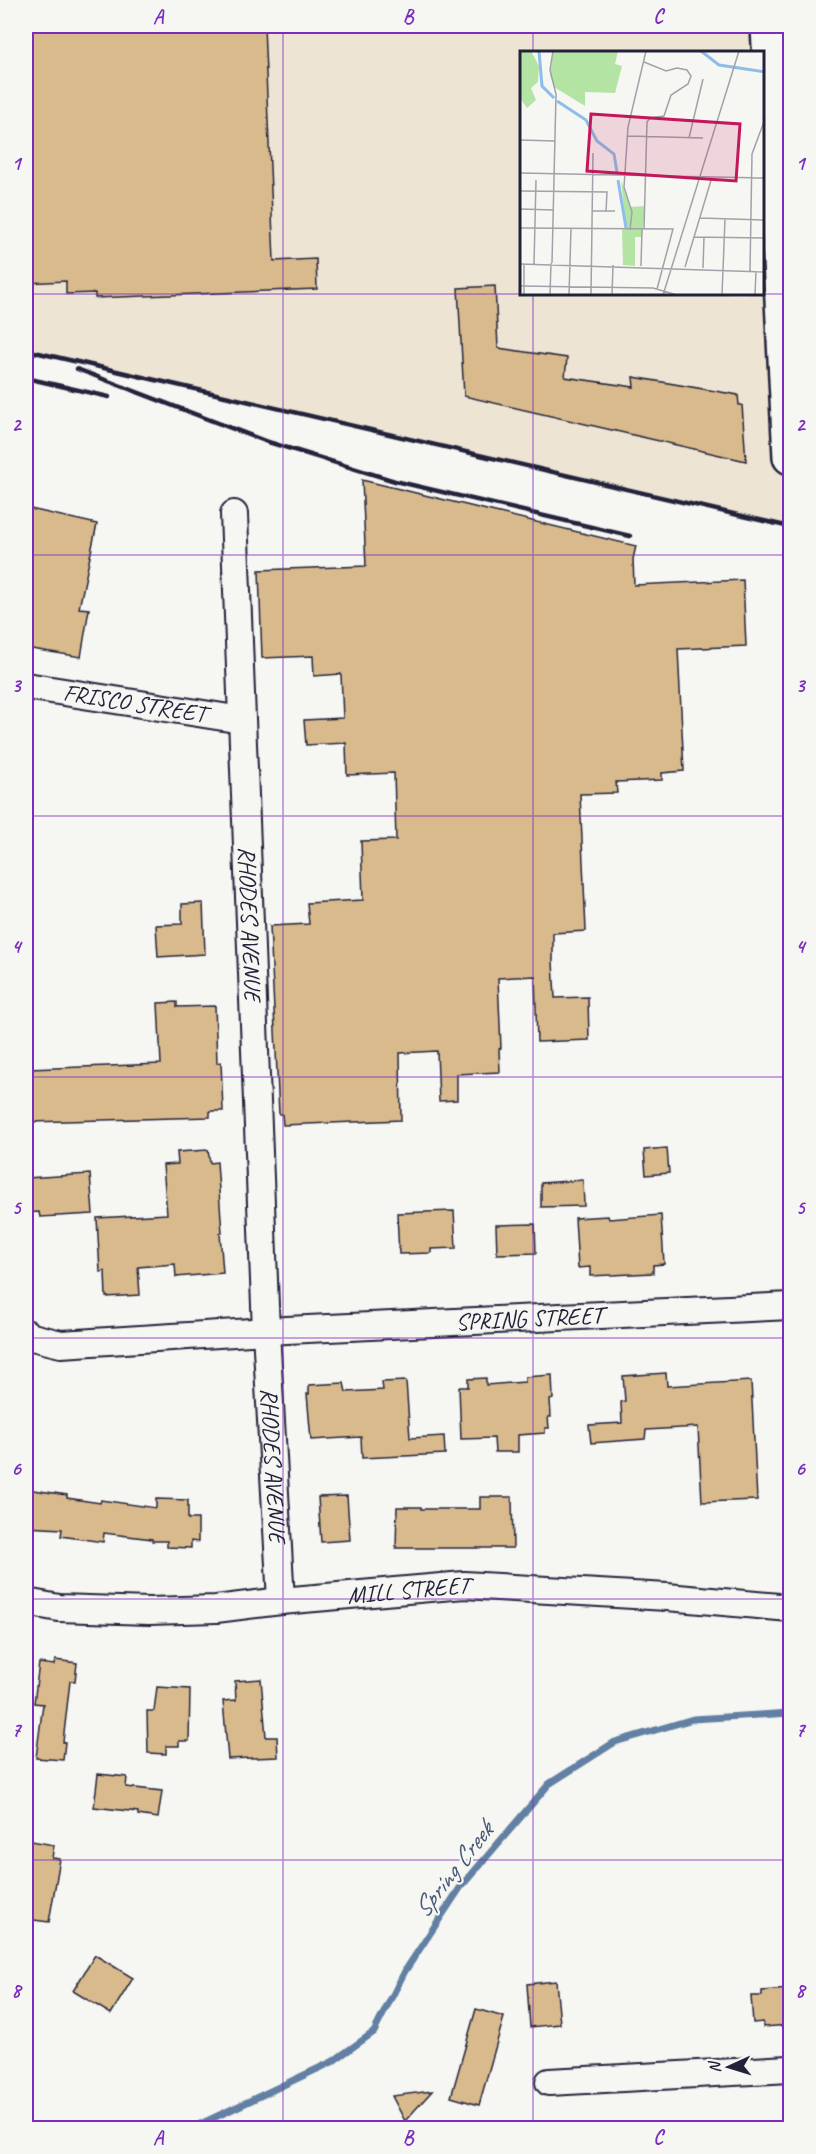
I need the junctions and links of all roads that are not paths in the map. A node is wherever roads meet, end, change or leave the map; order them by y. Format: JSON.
{"nodes":[{"id":1,"x":768,"y":26,"type":"edge"},
{"id":2,"x":788,"y":358,"type":"edge"},
{"id":3,"x":790,"y":457,"type":"edge"},
{"id":4,"x":234,"y":514,"type":"dead end"},
{"id":5,"x":26,"y":686,"type":"edge"},
{"id":6,"x":242,"y":720,"type":"junction"},
{"id":7,"x":790,"y":1306,"type":"edge"},
{"id":8,"x":266,"y":1331,"type":"junction"},
{"id":9,"x":26,"y":1333,"type":"edge"},
{"id":10,"x":281,"y":1601,"type":"junction"},
{"id":11,"x":26,"y":1602,"type":"edge"},
{"id":12,"x":790,"y":1608,"type":"edge"},
{"id":13,"x":790,"y":2069,"type":"edge"},
{"id":14,"x":549,"y":2082,"type":"dead end"}],
"edges":[{"from":1,"to":2,"type":"main road"},
{"from":2,"to":3,"type":"main road"},
{"from":4,"to":6,"type":"street","name":"RHODES AVENUE"},
{"from":5,"to":6,"type":"street","name":"FRISCO STREET"},
{"from":6,"to":8,"type":"street","name":"RHODES AVENUE"},
{"from":7,"to":8,"type":"street","name":"SPRING STREET"},
{"from":8,"to":9,"type":"street"},
{"from":8,"to":10,"type":"street","name":"RHODES AVENUE"},
{"from":10,"to":11,"type":"street","name":"MILL STREET"},
{"from":10,"to":12,"type":"street","name":"MILL STREET"},
{"from":13,"to":14,"type":"street"}]}
